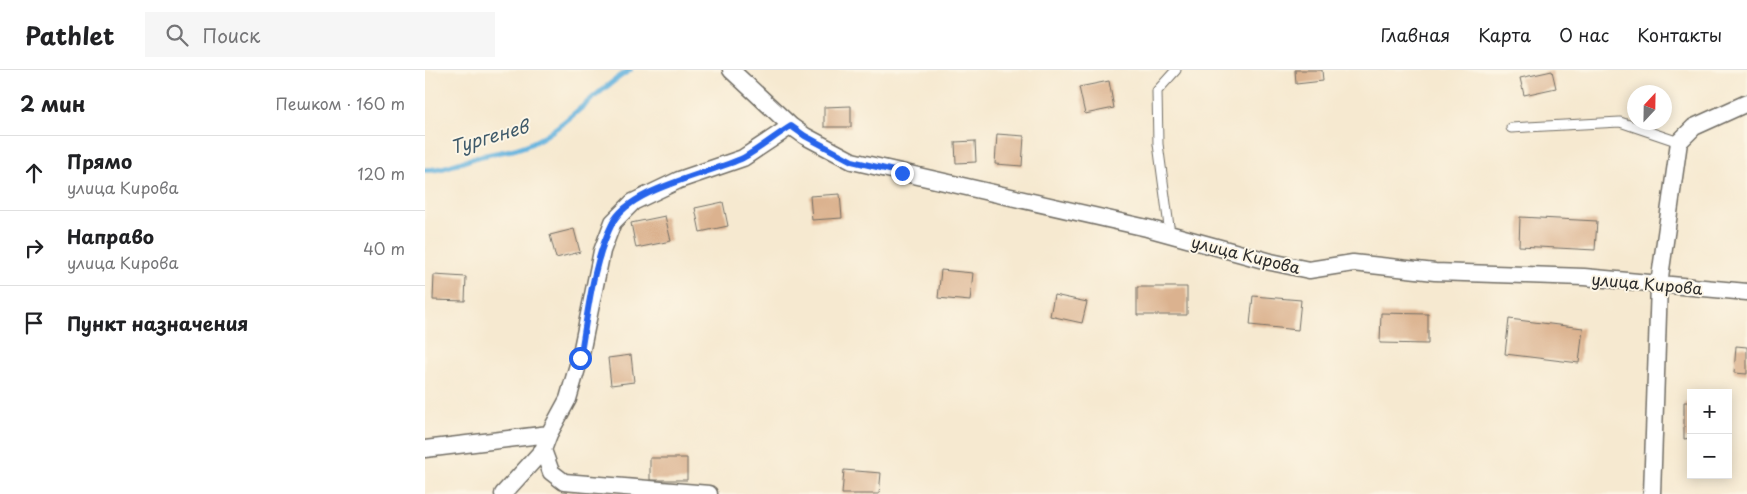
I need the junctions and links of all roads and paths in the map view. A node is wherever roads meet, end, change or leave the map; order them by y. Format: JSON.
{"nodes":[{"id":1,"x":731,"y":70,"type":"edge"},
{"id":2,"x":1176,"y":70,"type":"edge"},
{"id":3,"x":1747,"y":103,"type":"edge"},
{"id":4,"x":791,"y":126,"type":"junction"},
{"id":5,"x":1511,"y":128,"type":"dead end"},
{"id":6,"x":1679,"y":142,"type":"junction"},
{"id":7,"x":1170,"y":234,"type":"junction"},
{"id":8,"x":1659,"y":284,"type":"junction"},
{"id":9,"x":1747,"y":292,"type":"edge"},
{"id":10,"x":549,"y":434,"type":"junction"},
{"id":11,"x":425,"y":449,"type":"edge"},
{"id":12,"x":543,"y":450,"type":"junction"},
{"id":13,"x":503,"y":494,"type":"edge"},
{"id":14,"x":709,"y":494,"type":"edge"},
{"id":15,"x":1652,"y":494,"type":"edge"}],
"edges":[{"from":1,"to":4,"type":"street","name":"улица Кирова"},
{"from":2,"to":7,"type":"lane"},
{"from":3,"to":6,"type":"street"},
{"from":4,"to":7,"type":"street","name":"улица Кирова"},
{"from":4,"to":10,"type":"street"},
{"from":5,"to":6,"type":"lane"},
{"from":6,"to":8,"type":"street"},
{"from":7,"to":8,"type":"street","name":"улица Кирова"},
{"from":8,"to":9,"type":"street","name":"улица Кирова"},
{"from":8,"to":15,"type":"street"},
{"from":10,"to":11,"type":"street"},
{"from":10,"to":12,"type":"street"},
{"from":12,"to":13,"type":"street"},
{"from":12,"to":14,"type":"street"}]}
